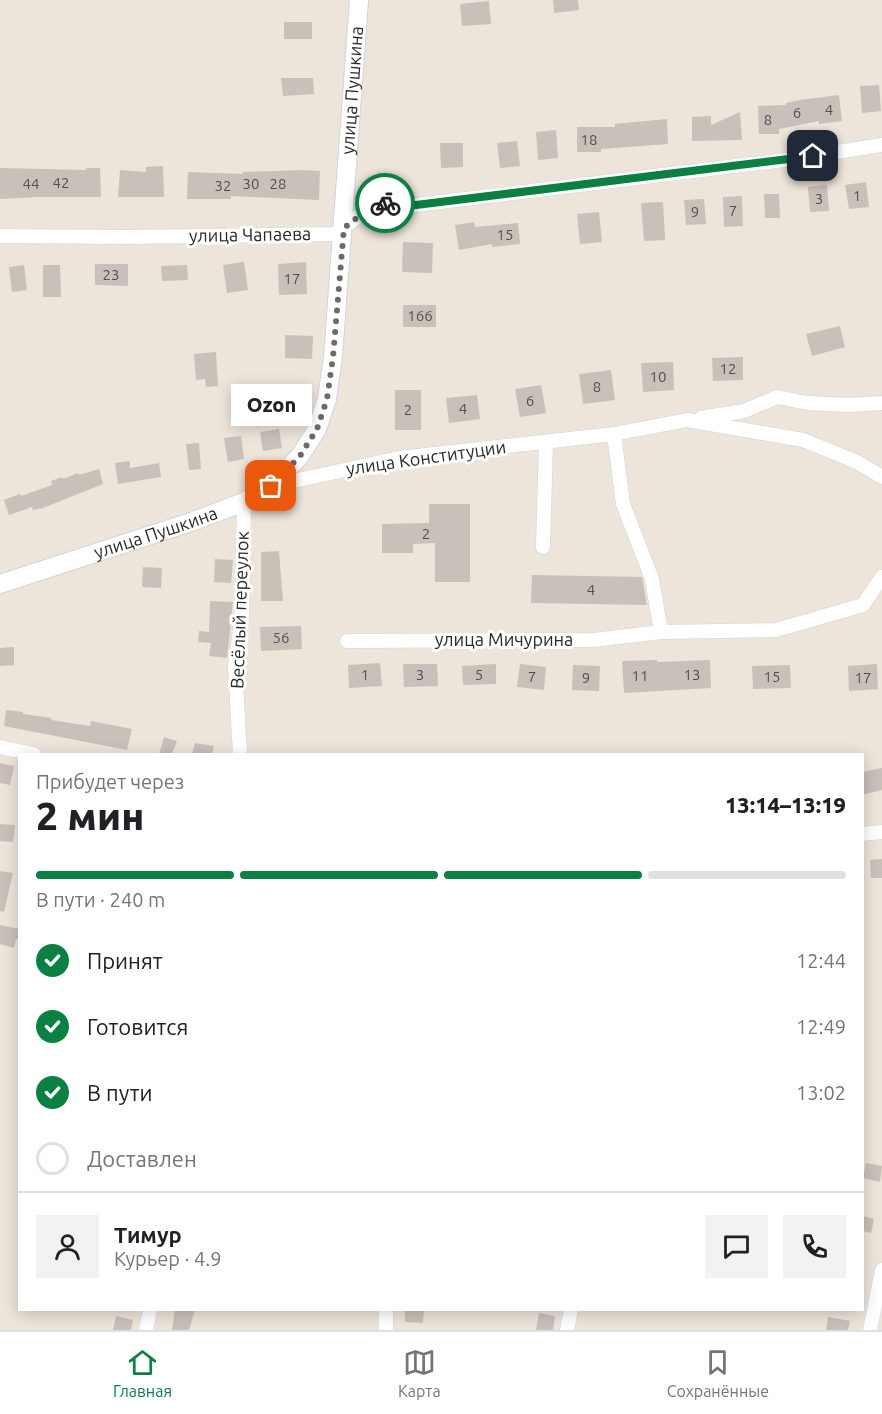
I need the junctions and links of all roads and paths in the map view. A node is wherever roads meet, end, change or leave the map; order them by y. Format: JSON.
{"nodes":[{"id":1,"x":359,"y":0,"type":"edge"},
{"id":2,"x":882,"y":145,"type":"edge"},
{"id":3,"x":344,"y":228,"type":"junction"},
{"id":4,"x":0,"y":236,"type":"edge"},
{"id":5,"x":882,"y":403,"type":"edge"},
{"id":6,"x":687,"y":420,"type":"junction"},
{"id":7,"x":614,"y":434,"type":"junction"},
{"id":8,"x":546,"y":442,"type":"junction"},
{"id":9,"x":882,"y":477,"type":"edge"},
{"id":10,"x":271,"y":486,"type":"junction"},
{"id":11,"x":244,"y":502,"type":"junction"},
{"id":12,"x":543,"y":547,"type":"dead end"},
{"id":13,"x":882,"y":577,"type":"edge"},
{"id":14,"x":0,"y":584,"type":"edge"},
{"id":15,"x":661,"y":632,"type":"junction"},
{"id":16,"x":347,"y":641,"type":"dead end"},
{"id":17,"x":0,"y":747,"type":"edge"},
{"id":18,"x":29,"y":753,"type":"edge"},
{"id":19,"x":240,"y":753,"type":"edge"},
{"id":20,"x":882,"y":832,"type":"edge"},
{"id":21,"x":864,"y":834,"type":"edge"},
{"id":22,"x":882,"y":1270,"type":"edge"},
{"id":23,"x":150,"y":1311,"type":"edge"},
{"id":24,"x":386,"y":1311,"type":"edge"},
{"id":25,"x":571,"y":1311,"type":"edge"},
{"id":26,"x":146,"y":1330,"type":"edge"},
{"id":27,"x":386,"y":1330,"type":"edge"},
{"id":28,"x":567,"y":1330,"type":"edge"},
{"id":29,"x":870,"y":1330,"type":"edge"}],
"edges":[{"from":1,"to":3,"type":"main road","name":"улица Пушкина"},
{"from":2,"to":3,"type":"street","name":"улица Чапаева"},
{"from":3,"to":4,"type":"street","name":"улица Чапаева"},
{"from":3,"to":10,"type":"main road","name":"улица Пушкина"},
{"from":5,"to":6,"type":"street"},
{"from":6,"to":7,"type":"street","name":"улица Конституции"},
{"from":6,"to":9,"type":"street","name":"улица Конституции"},
{"from":7,"to":8,"type":"street","name":"улица Конституции"},
{"from":7,"to":15,"type":"street"},
{"from":8,"to":10,"type":"street","name":"улица Конституции"},
{"from":8,"to":12,"type":"street"},
{"from":10,"to":11,"type":"main road","name":"улица Пушкина"},
{"from":11,"to":14,"type":"main road","name":"улица Пушкина"},
{"from":11,"to":19,"type":"street","name":"Весёлый переулок"},
{"from":13,"to":15,"type":"street","name":"улица Мичурина"},
{"from":15,"to":16,"type":"street","name":"улица Мичурина"},
{"from":17,"to":18,"type":"street"},
{"from":20,"to":21,"type":"street"},
{"from":22,"to":29,"type":"street"},
{"from":23,"to":26,"type":"street"},
{"from":24,"to":27,"type":"street"},
{"from":25,"to":28,"type":"street"}]}
